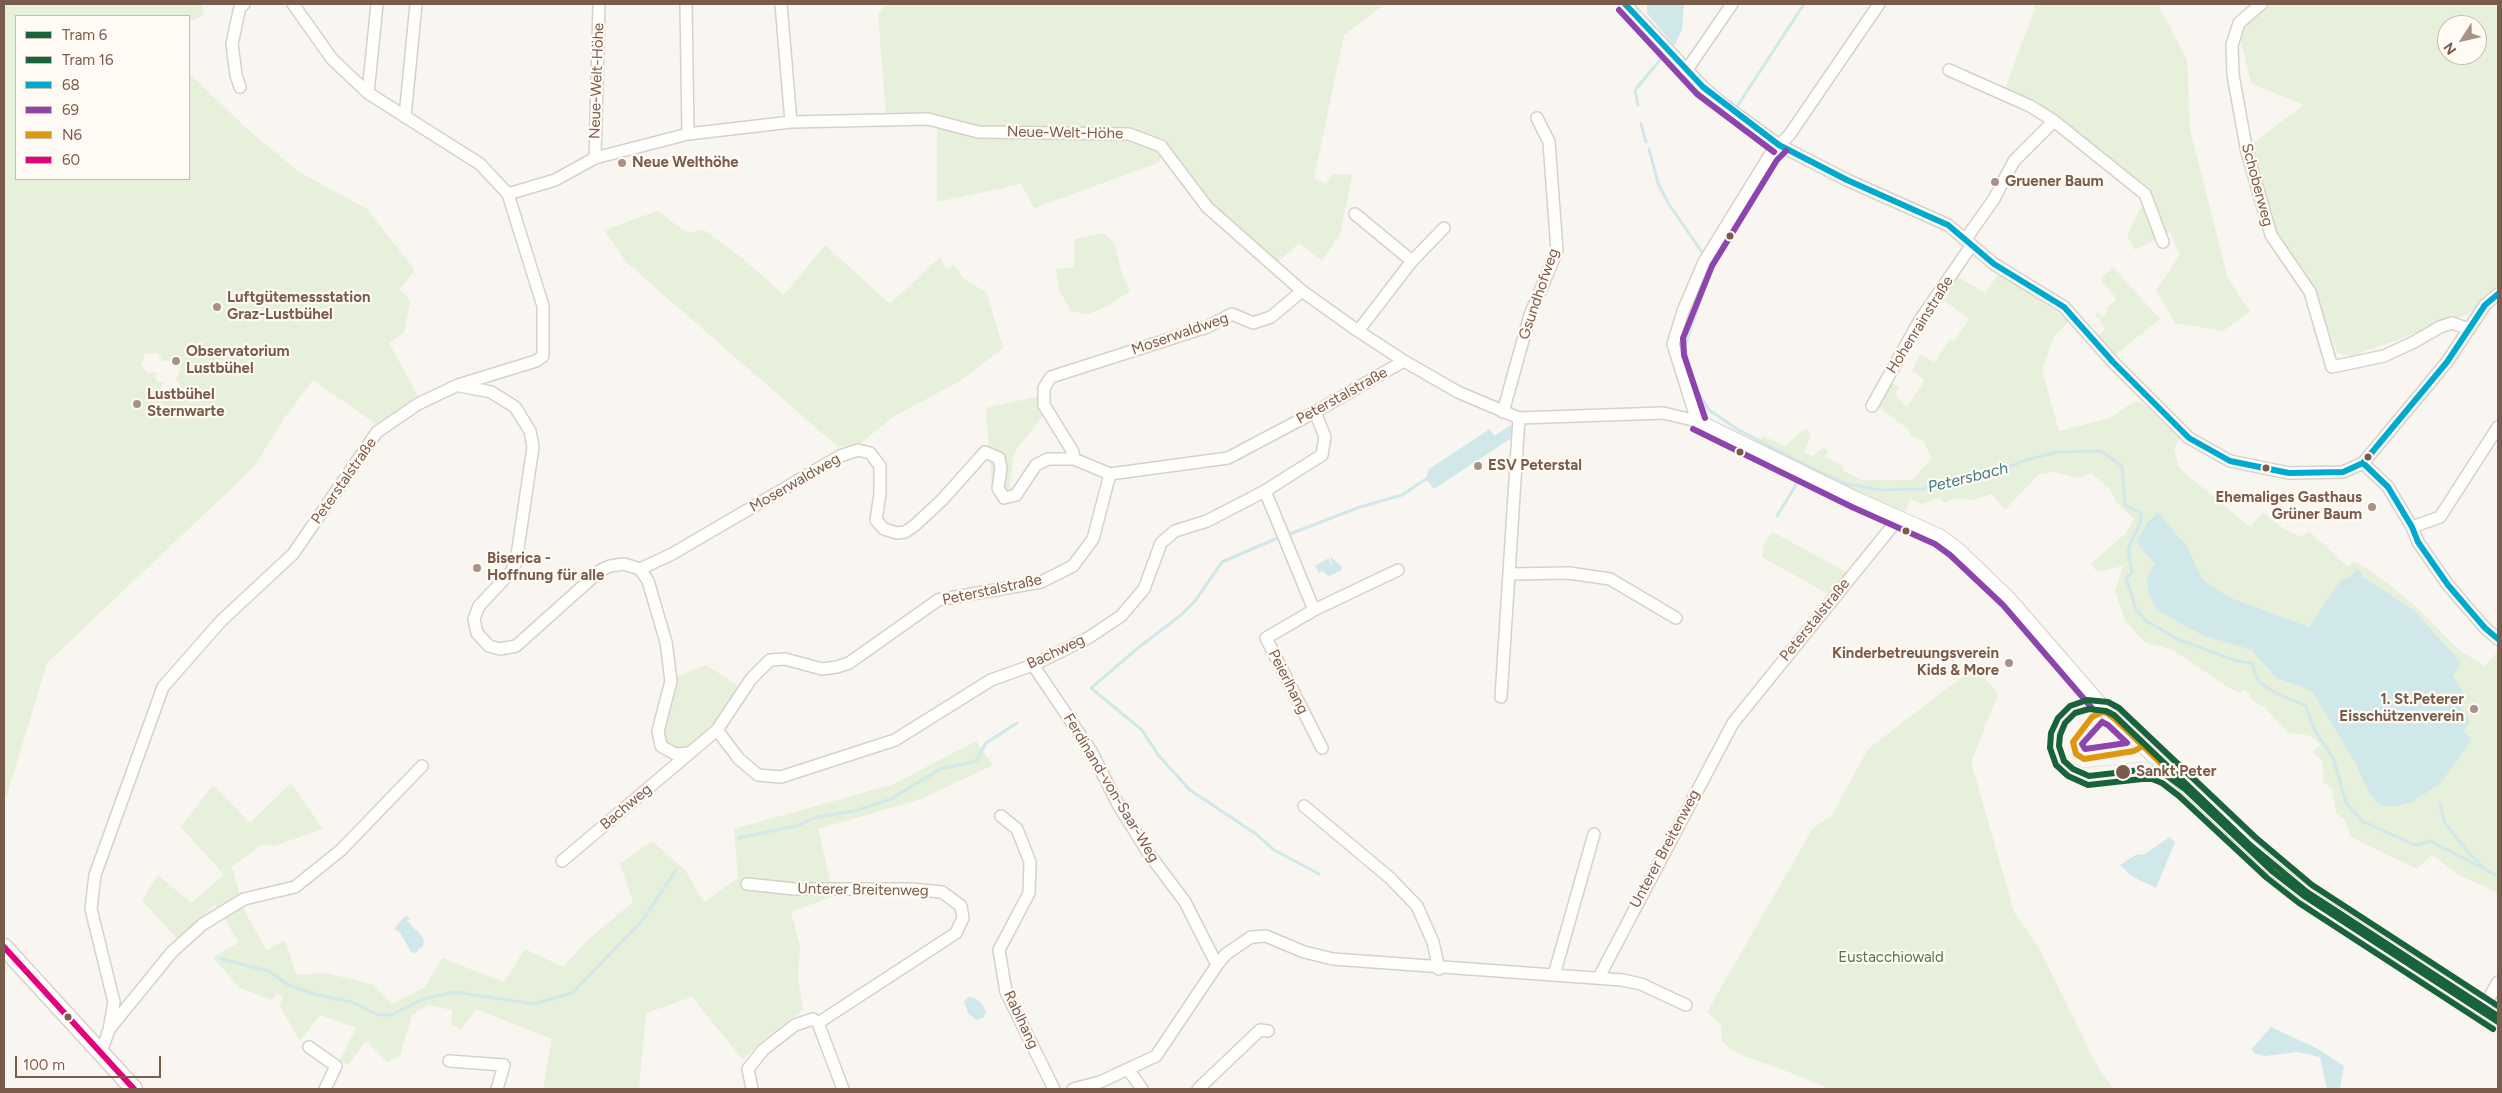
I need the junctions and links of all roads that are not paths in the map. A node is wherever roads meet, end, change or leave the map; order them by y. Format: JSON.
{"nodes":[{"id":1,"x":244,"y":4,"type":"edge"},
{"id":2,"x":293,"y":4,"type":"edge"},
{"id":3,"x":377,"y":4,"type":"edge"},
{"id":4,"x":416,"y":4,"type":"edge"},
{"id":5,"x":599,"y":4,"type":"edge"},
{"id":6,"x":686,"y":4,"type":"edge"},
{"id":7,"x":781,"y":4,"type":"edge"},
{"id":8,"x":1625,"y":4,"type":"edge"},
{"id":9,"x":1732,"y":4,"type":"edge"},
{"id":10,"x":1880,"y":4,"type":"edge"},
{"id":11,"x":2261,"y":4,"type":"edge"},
{"id":12,"x":1949,"y":70,"type":"dead end"},
{"id":13,"x":1686,"y":71,"type":"junction"},
{"id":14,"x":240,"y":87,"type":"dead end"},
{"id":15,"x":368,"y":93,"type":"junction"},
{"id":16,"x":405,"y":117,"type":"junction"},
{"id":17,"x":1537,"y":118,"type":"dead end"},
{"id":18,"x":2054,"y":121,"type":"junction"},
{"id":19,"x":791,"y":122,"type":"junction"},
{"id":20,"x":688,"y":134,"type":"junction"},
{"id":21,"x":1779,"y":145,"type":"junction"},
{"id":22,"x":595,"y":158,"type":"junction"},
{"id":23,"x":508,"y":194,"type":"junction"},
{"id":24,"x":1355,"y":214,"type":"dead end"},
{"id":25,"x":1444,"y":228,"type":"dead end"},
{"id":26,"x":2163,"y":242,"type":"dead end"},
{"id":27,"x":1968,"y":243,"type":"junction"},
{"id":28,"x":1412,"y":261,"type":"junction"},
{"id":29,"x":1302,"y":291,"type":"junction"},
{"id":30,"x":2498,"y":294,"type":"edge"},
{"id":31,"x":2469,"y":329,"type":"junction"},
{"id":32,"x":1358,"y":331,"type":"junction"},
{"id":33,"x":1404,"y":361,"type":"junction"},
{"id":34,"x":458,"y":385,"type":"junction"},
{"id":35,"x":1872,"y":406,"type":"dead end"},
{"id":36,"x":1315,"y":412,"type":"junction"},
{"id":37,"x":1503,"y":412,"type":"junction"},
{"id":38,"x":1519,"y":418,"type":"junction"},
{"id":39,"x":1696,"y":422,"type":"junction"},
{"id":40,"x":2498,"y":428,"type":"edge"},
{"id":41,"x":1074,"y":459,"type":"junction"},
{"id":42,"x":2363,"y":462,"type":"junction"},
{"id":43,"x":1110,"y":474,"type":"junction"},
{"id":44,"x":1265,"y":491,"type":"junction"},
{"id":45,"x":1898,"y":519,"type":"junction"},
{"id":46,"x":2412,"y":527,"type":"junction"},
{"id":47,"x":640,"y":569,"type":"junction"},
{"id":48,"x":1398,"y":570,"type":"dead end"},
{"id":49,"x":1510,"y":574,"type":"junction"},
{"id":50,"x":1314,"y":610,"type":"junction"},
{"id":51,"x":1676,"y":618,"type":"dead end"},
{"id":52,"x":2498,"y":639,"type":"edge"},
{"id":53,"x":1033,"y":664,"type":"junction"},
{"id":54,"x":1501,"y":697,"type":"dead end"},
{"id":55,"x":1732,"y":723,"type":"joint"},
{"id":56,"x":717,"y":730,"type":"junction"},
{"id":57,"x":1322,"y":748,"type":"dead end"},
{"id":58,"x":690,"y":752,"type":"junction"},
{"id":59,"x":422,"y":766,"type":"dead end"},
{"id":60,"x":1304,"y":806,"type":"dead end"},
{"id":61,"x":1001,"y":816,"type":"dead end"},
{"id":62,"x":1594,"y":834,"type":"dead end"},
{"id":63,"x":562,"y":861,"type":"dead end"},
{"id":64,"x":747,"y":884,"type":"dead end"},
{"id":65,"x":4,"y":947,"type":"edge"},
{"id":66,"x":1216,"y":965,"type":"junction"},
{"id":67,"x":1439,"y":969,"type":"junction"},
{"id":68,"x":1554,"y":975,"type":"junction"},
{"id":69,"x":1599,"y":977,"type":"junction"},
{"id":70,"x":2498,"y":982,"type":"edge"},
{"id":71,"x":1686,"y":1005,"type":"dead end"},
{"id":72,"x":2483,"y":1009,"type":"junction"},
{"id":73,"x":2498,"y":1019,"type":"edge"},
{"id":74,"x":818,"y":1023,"type":"junction"},
{"id":75,"x":109,"y":1030,"type":"junction"},
{"id":76,"x":1268,"y":1031,"type":"dead end"},
{"id":77,"x":309,"y":1047,"type":"dead end"},
{"id":78,"x":98,"y":1052,"type":"junction"},
{"id":79,"x":449,"y":1061,"type":"dead end"},
{"id":80,"x":1128,"y":1069,"type":"junction"},
{"id":81,"x":134,"y":1089,"type":"edge"},
{"id":82,"x":325,"y":1089,"type":"edge"},
{"id":83,"x":497,"y":1089,"type":"edge"},
{"id":84,"x":752,"y":1089,"type":"edge"},
{"id":85,"x":843,"y":1089,"type":"edge"},
{"id":86,"x":1054,"y":1089,"type":"edge"},
{"id":87,"x":1073,"y":1089,"type":"edge"},
{"id":88,"x":1142,"y":1089,"type":"edge"},
{"id":89,"x":1198,"y":1089,"type":"edge"}],
"edges":[{"from":1,"to":14,"type":"street"},
{"from":2,"to":15,"type":"street"},
{"from":3,"to":15,"type":"street"},
{"from":4,"to":16,"type":"street"},
{"from":5,"to":22,"type":"street","name":"Neue-Welt-Höhe"},
{"from":6,"to":20,"type":"street"},
{"from":7,"to":19,"type":"street"},
{"from":8,"to":13,"type":"street"},
{"from":9,"to":13,"type":"street"},
{"from":10,"to":21,"type":"street"},
{"from":11,"to":31,"type":"street","name":"Schoberweg"},
{"from":12,"to":18,"type":"street"},
{"from":13,"to":21,"type":"street"},
{"from":15,"to":16,"type":"street"},
{"from":16,"to":23,"type":"street"},
{"from":17,"to":37,"type":"street","name":"Gsundhofweg"},
{"from":18,"to":26,"type":"street"},
{"from":18,"to":27,"type":"street","name":"Hohenrainstraße"},
{"from":19,"to":20,"type":"street","name":"Neue-Welt-Höhe"},
{"from":19,"to":29,"type":"street","name":"Neue-Welt-Höhe"},
{"from":20,"to":22,"type":"street","name":"Neue-Welt-Höhe"},
{"from":21,"to":27,"type":"street"},
{"from":21,"to":39,"type":"street"},
{"from":22,"to":23,"type":"street","name":"Neue-Welt-Höhe"},
{"from":23,"to":34,"type":"street"},
{"from":24,"to":28,"type":"street"},
{"from":25,"to":28,"type":"street"},
{"from":27,"to":35,"type":"street","name":"Hohenrainstraße"},
{"from":27,"to":42,"type":"street"},
{"from":28,"to":32,"type":"street"},
{"from":29,"to":32,"type":"street","name":"Neue-Welt-Höhe"},
{"from":29,"to":41,"type":"street","name":"Moserwaldweg"},
{"from":30,"to":31,"type":"street"},
{"from":31,"to":42,"type":"street"},
{"from":32,"to":33,"type":"street","name":"Neue-Welt-Höhe"},
{"from":33,"to":36,"type":"street","name":"Peterstalstraße"},
{"from":33,"to":37,"type":"street","name":"Peterstalstraße"},
{"from":34,"to":47,"type":"street"},
{"from":34,"to":75,"type":"street","name":"Peterstalstraße"},
{"from":36,"to":43,"type":"street","name":"Peterstalstraße"},
{"from":36,"to":44,"type":"street","name":"Bachweg"},
{"from":37,"to":38,"type":"street","name":"Peterstalstraße"},
{"from":38,"to":39,"type":"street","name":"Peterstalstraße"},
{"from":38,"to":49,"type":"street"},
{"from":39,"to":45,"type":"street","name":"Peterstalstraße"},
{"from":40,"to":46,"type":"street"},
{"from":41,"to":43,"type":"street","name":"Moserwaldweg"},
{"from":41,"to":47,"type":"street","name":"Moserwaldweg"},
{"from":42,"to":46,"type":"street"},
{"from":43,"to":56,"type":"street","name":"Peterstalstraße"},
{"from":44,"to":50,"type":"street"},
{"from":44,"to":53,"type":"street","name":"Bachweg"},
{"from":45,"to":55,"type":"street","name":"Peterstalstraße"},
{"from":45,"to":72,"type":"street","name":"Peterstalstraße"},
{"from":46,"to":52,"type":"street"},
{"from":47,"to":58,"type":"street"},
{"from":48,"to":50,"type":"street","name":"Peierlhang"},
{"from":49,"to":51,"type":"street"},
{"from":49,"to":54,"type":"street"},
{"from":50,"to":57,"type":"street","name":"Peierlhang"},
{"from":53,"to":56,"type":"street","name":"Bachweg"},
{"from":53,"to":66,"type":"street","name":"Ferdinand-von-Saar-Weg"},
{"from":55,"to":69,"type":"street","name":"Unterer Breitenweg"},
{"from":56,"to":58,"type":"street","name":"Peterstalstraße"},
{"from":58,"to":63,"type":"street","name":"Bachweg"},
{"from":59,"to":75,"type":"street","name":"Peterstalstraße"},
{"from":60,"to":67,"type":"street"},
{"from":61,"to":86,"type":"street","name":"Rablhang"},
{"from":62,"to":68,"type":"street"},
{"from":64,"to":74,"type":"street","name":"Unterer Breitenweg"},
{"from":65,"to":78,"type":"main road"},
{"from":66,"to":67,"type":"street"},
{"from":66,"to":80,"type":"street"},
{"from":67,"to":68,"type":"street"},
{"from":68,"to":69,"type":"street"},
{"from":69,"to":71,"type":"street"},
{"from":70,"to":72,"type":"street"},
{"from":72,"to":73,"type":"street","name":"Peterstalstraße"},
{"from":74,"to":84,"type":"street","name":"Unterer Breitenweg"},
{"from":74,"to":85,"type":"street"},
{"from":75,"to":78,"type":"street","name":"Peterstalstraße"},
{"from":76,"to":89,"type":"street"},
{"from":77,"to":82,"type":"street"},
{"from":78,"to":81,"type":"main road"},
{"from":79,"to":83,"type":"street"},
{"from":80,"to":87,"type":"street"},
{"from":80,"to":88,"type":"street"}]}
